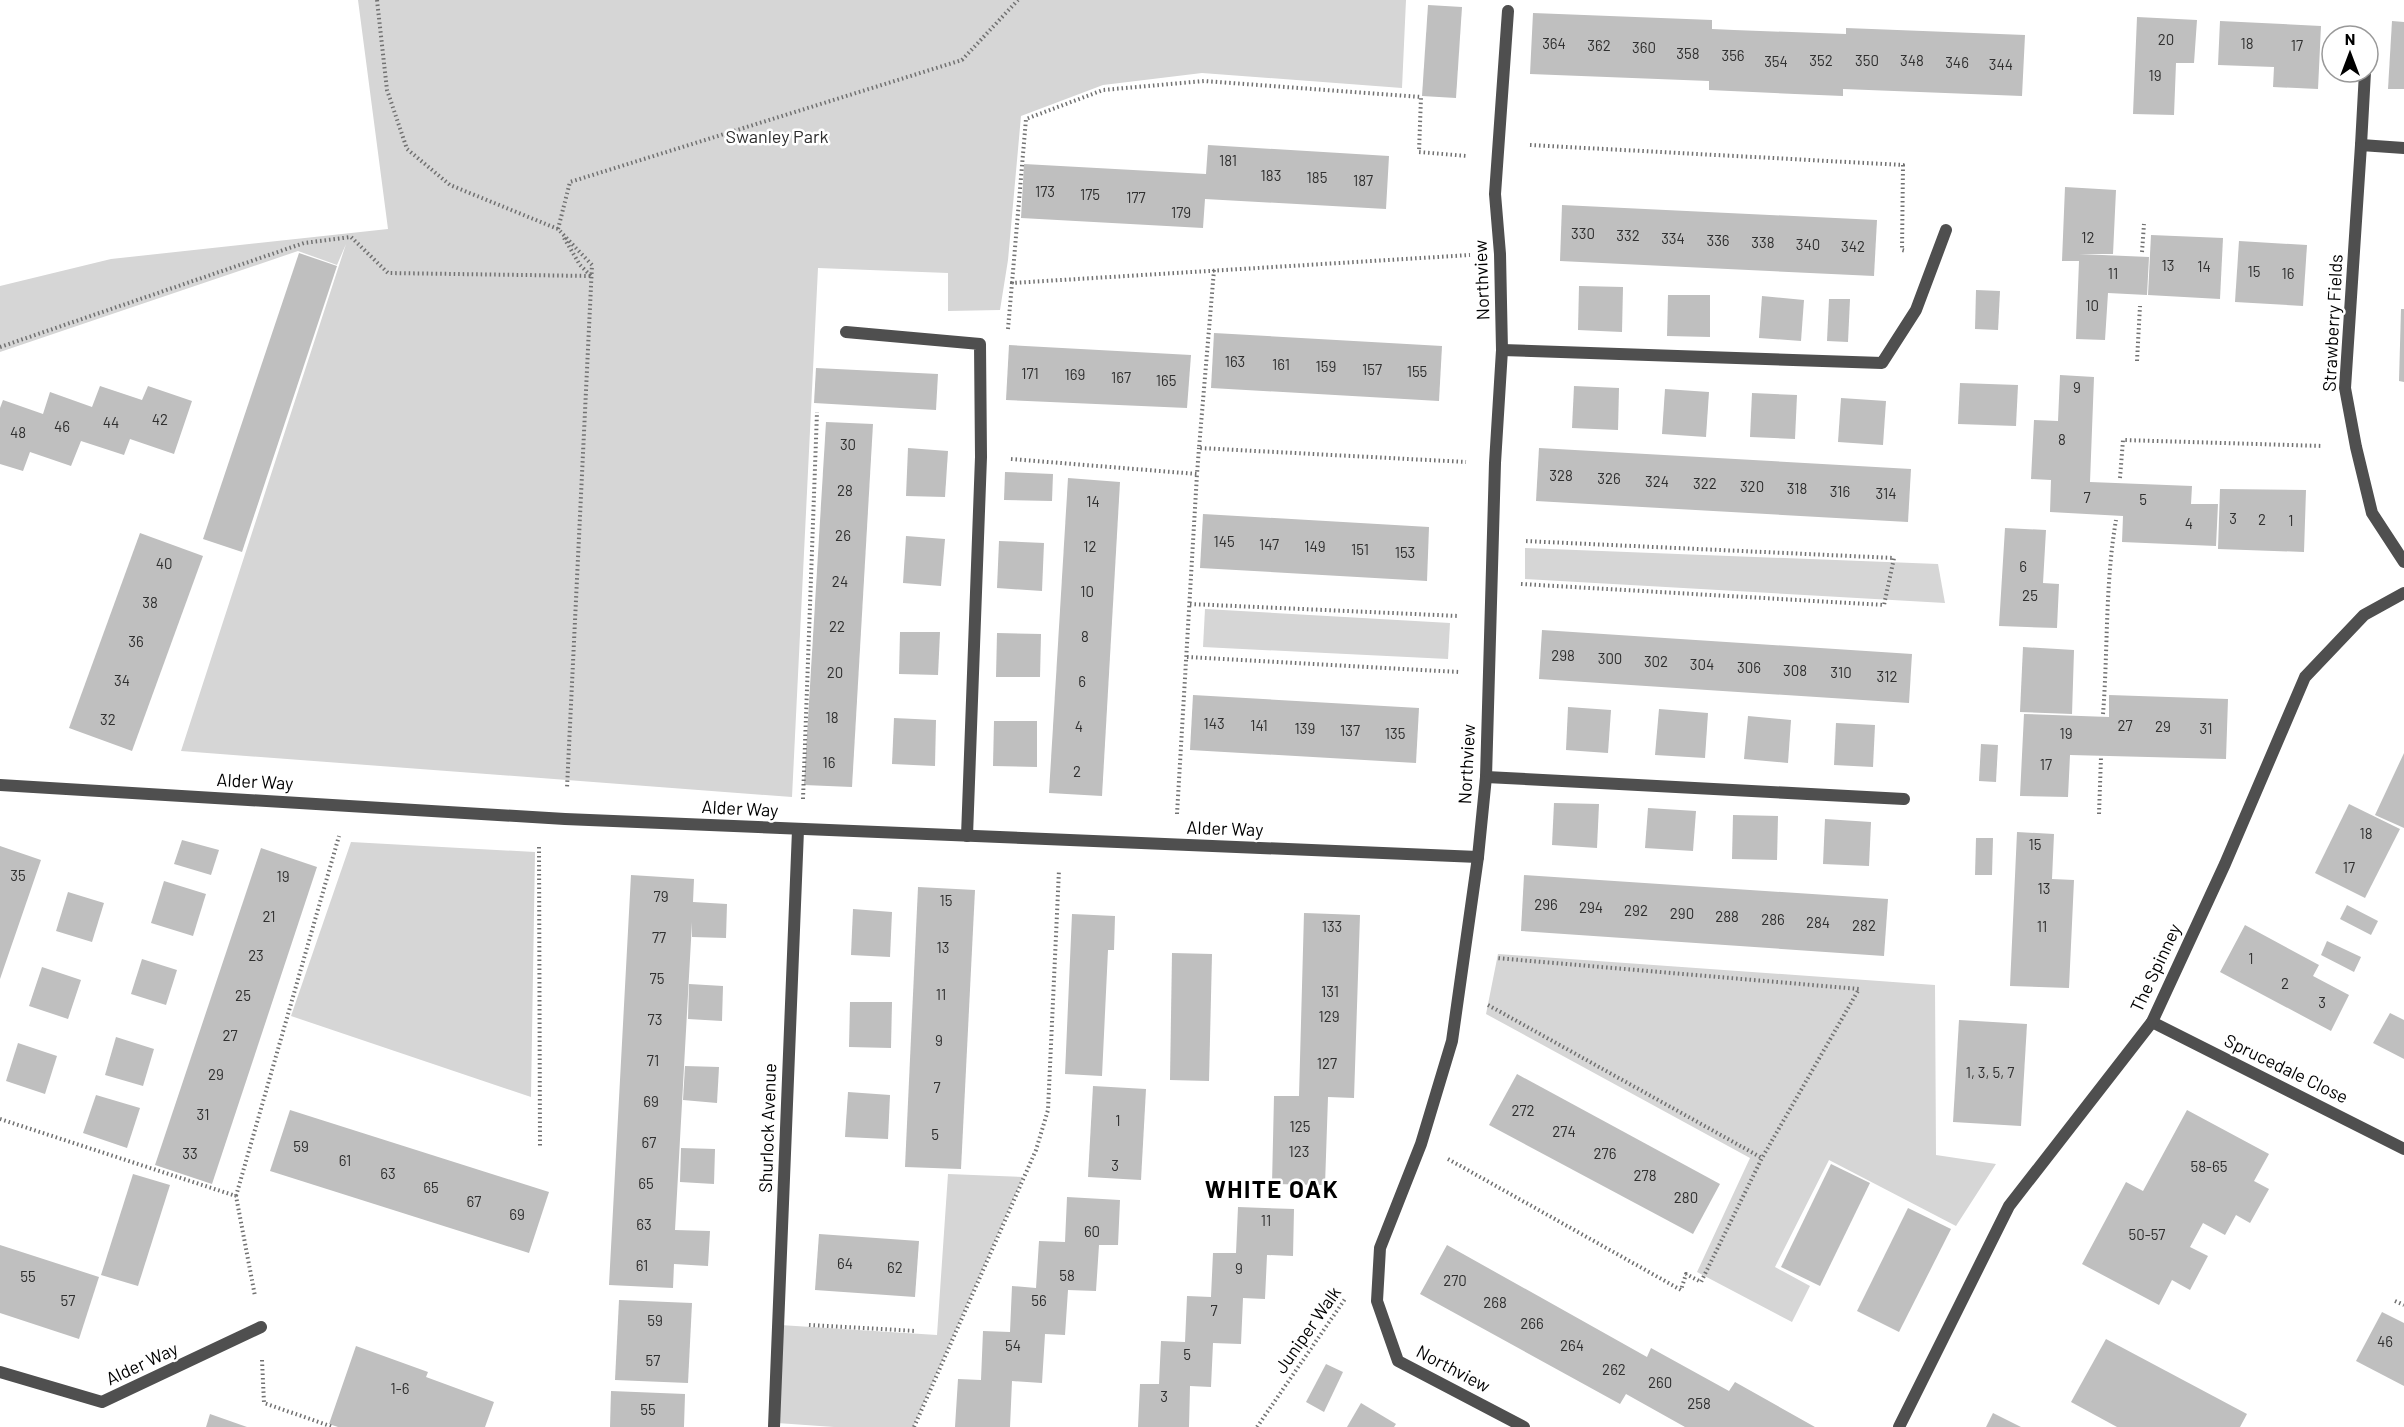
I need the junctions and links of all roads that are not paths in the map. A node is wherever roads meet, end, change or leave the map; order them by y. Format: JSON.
{"nodes":[{"id":1,"x":1508,"y":10,"type":"dead end"},
{"id":2,"x":2364,"y":84,"type":"edge"},
{"id":3,"x":2361,"y":146,"type":"junction"},
{"id":4,"x":2404,"y":148,"type":"edge"},
{"id":5,"x":1946,"y":230,"type":"dead end"},
{"id":6,"x":846,"y":332,"type":"dead end"},
{"id":7,"x":1502,"y":350,"type":"junction"},
{"id":8,"x":2404,"y":562,"type":"edge"},
{"id":9,"x":2404,"y":593,"type":"edge"},
{"id":10,"x":1486,"y":777,"type":"junction"},
{"id":11,"x":0,"y":785,"type":"edge"},
{"id":12,"x":1904,"y":799,"type":"dead end"},
{"id":13,"x":800,"y":830,"type":"junction"},
{"id":14,"x":967,"y":836,"type":"junction"},
{"id":15,"x":1478,"y":857,"type":"junction"},
{"id":16,"x":2152,"y":1022,"type":"junction"},
{"id":17,"x":2404,"y":1149,"type":"edge"},
{"id":18,"x":261,"y":1327,"type":"road end"},
{"id":19,"x":0,"y":1372,"type":"edge"},
{"id":20,"x":774,"y":1427,"type":"edge"},
{"id":21,"x":1524,"y":1427,"type":"edge"},
{"id":22,"x":1899,"y":1427,"type":"edge"}],
"edges":[{"from":1,"to":7,"type":"street","name":"Northview"},
{"from":2,"to":3,"type":"street","name":"Strawberry Fields"},
{"from":3,"to":4,"type":"street"},
{"from":3,"to":8,"type":"street","name":"Strawberry Fields"},
{"from":5,"to":7,"type":"street"},
{"from":6,"to":14,"type":"street"},
{"from":7,"to":10,"type":"street","name":"Northview"},
{"from":9,"to":16,"type":"street","name":"The Spinney"},
{"from":10,"to":12,"type":"street"},
{"from":10,"to":15,"type":"street","name":"Northview"},
{"from":11,"to":13,"type":"street","name":"Alder Way"},
{"from":13,"to":14,"type":"street","name":"Alder Way"},
{"from":13,"to":20,"type":"street","name":"Shurlock Avenue"},
{"from":14,"to":15,"type":"street","name":"Alder Way"},
{"from":15,"to":21,"type":"street","name":"Northview"},
{"from":16,"to":17,"type":"street","name":"Sprucedale Close"},
{"from":16,"to":22,"type":"street","name":"The Spinney"},
{"from":18,"to":19,"type":"street","name":"Alder Way"}]}
